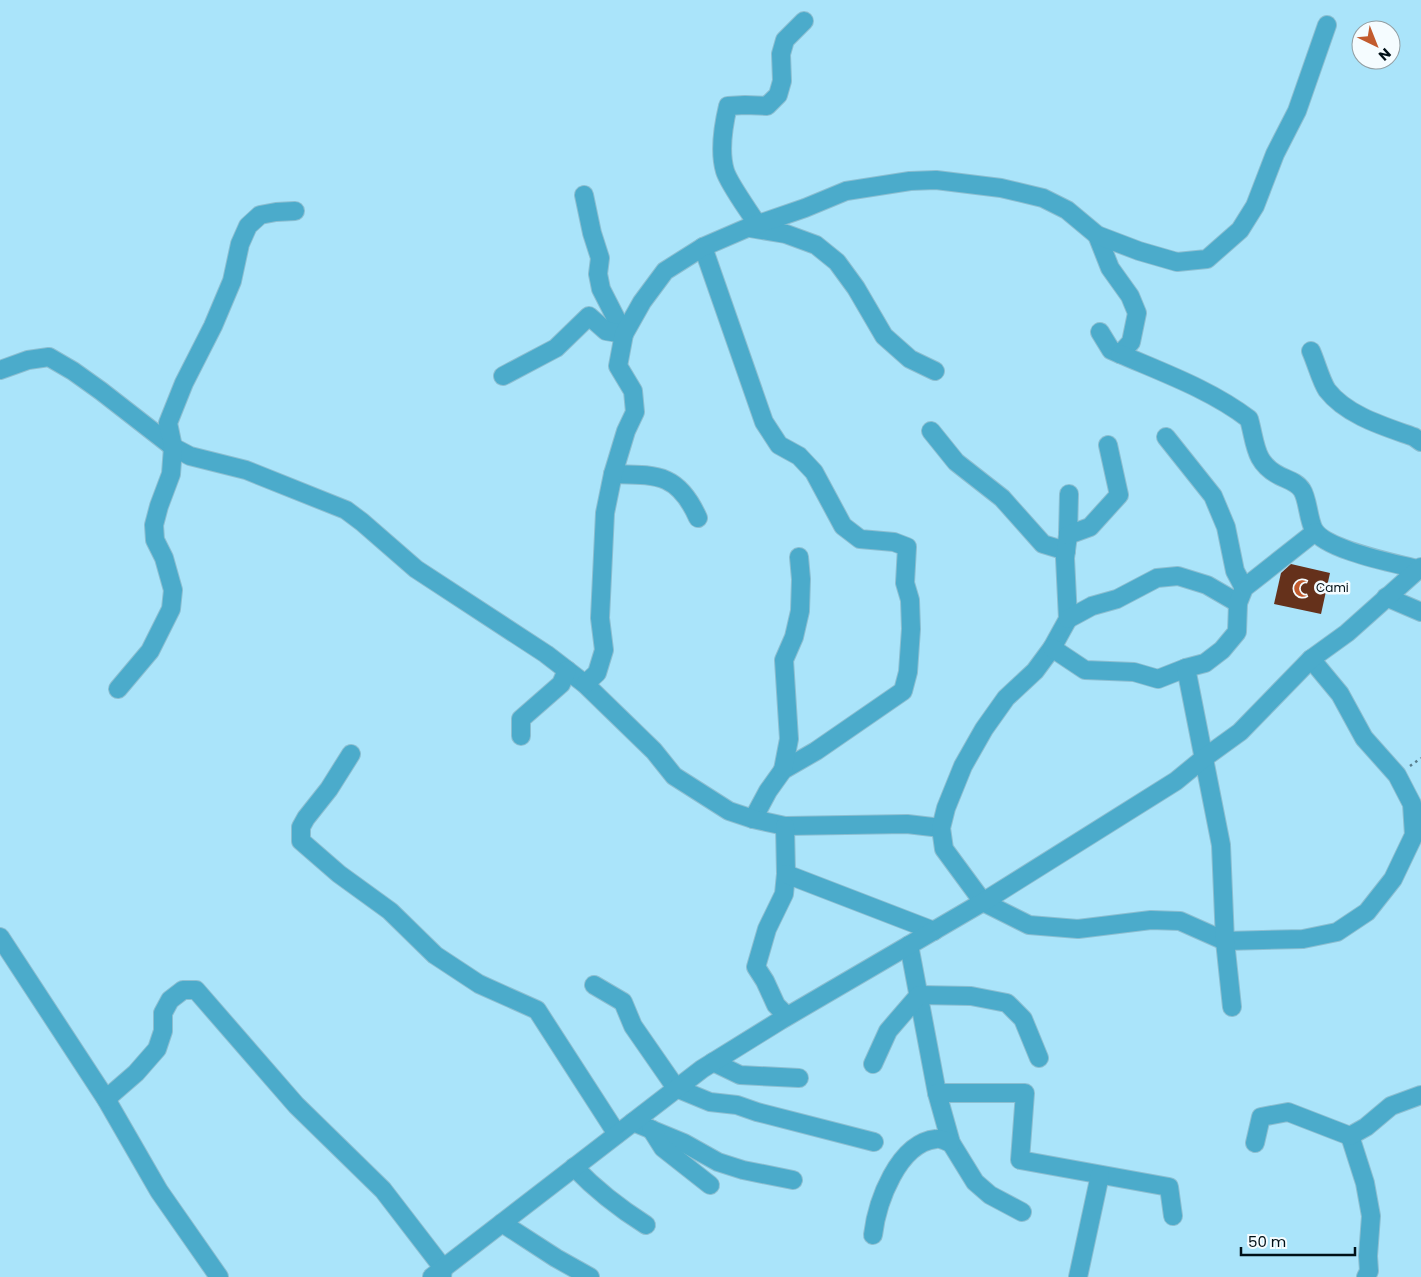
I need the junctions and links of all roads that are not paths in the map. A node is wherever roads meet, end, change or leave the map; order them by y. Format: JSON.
{"nodes":[{"id":1,"x":804,"y":21,"type":"dead end"},
{"id":2,"x":1327,"y":25,"type":"dead end"},
{"id":3,"x":584,"y":195,"type":"dead end"},
{"id":4,"x":295,"y":211,"type":"dead end"},
{"id":5,"x":752,"y":226,"type":"junction"},
{"id":6,"x":1096,"y":235,"type":"junction"},
{"id":7,"x":704,"y":247,"type":"junction"},
{"id":8,"x":1100,"y":332,"type":"dead end"},
{"id":9,"x":624,"y":334,"type":"junction"},
{"id":10,"x":1311,"y":351,"type":"dead end"},
{"id":11,"x":1120,"y":354,"type":"junction"},
{"id":12,"x":0,"y":370,"type":"edge"},
{"id":13,"x":935,"y":371,"type":"dead end"},
{"id":14,"x":503,"y":376,"type":"dead end"},
{"id":15,"x":931,"y":431,"type":"dead end"},
{"id":16,"x":1166,"y":438,"type":"dead end"},
{"id":17,"x":1421,"y":442,"type":"edge"},
{"id":18,"x":1108,"y":446,"type":"dead end"},
{"id":19,"x":173,"y":447,"type":"junction"},
{"id":20,"x":613,"y":474,"type":"junction"},
{"id":21,"x":1069,"y":494,"type":"dead end"},
{"id":22,"x":698,"y":518,"type":"dead end"},
{"id":23,"x":1315,"y":532,"type":"junction"},
{"id":24,"x":1067,"y":543,"type":"junction"},
{"id":25,"x":799,"y":557,"type":"dead end"},
{"id":26,"x":1419,"y":568,"type":"edge"},
{"id":27,"x":1241,"y":595,"type":"junction"},
{"id":28,"x":1386,"y":597,"type":"junction"},
{"id":29,"x":1421,"y":612,"type":"edge"},
{"id":30,"x":1068,"y":619,"type":"junction"},
{"id":31,"x":1052,"y":648,"type":"junction"},
{"id":32,"x":1311,"y":659,"type":"junction"},
{"id":33,"x":1186,"y":668,"type":"junction"},
{"id":34,"x":567,"y":670,"type":"junction"},
{"id":35,"x":585,"y":684,"type":"junction"},
{"id":36,"x":118,"y":689,"type":"dead end"},
{"id":37,"x":521,"y":736,"type":"dead end"},
{"id":38,"x":352,"y":754,"type":"dead end"},
{"id":39,"x":1204,"y":758,"type":"junction"},
{"id":40,"x":783,"y":770,"type":"junction"},
{"id":41,"x":753,"y":819,"type":"junction"},
{"id":42,"x":784,"y":826,"type":"junction"},
{"id":43,"x":941,"y":828,"type":"junction"},
{"id":44,"x":1418,"y":836,"type":"edge"},
{"id":45,"x":786,"y":874,"type":"junction"},
{"id":46,"x":983,"y":902,"type":"junction"},
{"id":47,"x":934,"y":931,"type":"junction"},
{"id":48,"x":0,"y":937,"type":"edge"},
{"id":49,"x":1225,"y":941,"type":"junction"},
{"id":50,"x":909,"y":945,"type":"junction"},
{"id":51,"x":594,"y":985,"type":"dead end"},
{"id":52,"x":919,"y":995,"type":"junction"},
{"id":53,"x":1232,"y":1007,"type":"dead end"},
{"id":54,"x":787,"y":1016,"type":"junction"},
{"id":55,"x":1039,"y":1058,"type":"dead end"},
{"id":56,"x":713,"y":1062,"type":"junction"},
{"id":57,"x":873,"y":1064,"type":"dead end"},
{"id":58,"x":799,"y":1078,"type":"dead end"},
{"id":59,"x":676,"y":1088,"type":"junction"},
{"id":60,"x":937,"y":1093,"type":"junction"},
{"id":61,"x":1421,"y":1095,"type":"edge"},
{"id":62,"x":106,"y":1099,"type":"junction"},
{"id":63,"x":633,"y":1122,"type":"junction"},
{"id":64,"x":650,"y":1129,"type":"junction"},
{"id":65,"x":617,"y":1134,"type":"junction"},
{"id":66,"x":1350,"y":1136,"type":"junction"},
{"id":67,"x":874,"y":1142,"type":"dead end"},
{"id":68,"x":1255,"y":1143,"type":"dead end"},
{"id":69,"x":951,"y":1144,"type":"junction"},
{"id":70,"x":574,"y":1167,"type":"junction"},
{"id":71,"x":1100,"y":1175,"type":"junction"},
{"id":72,"x":793,"y":1180,"type":"dead end"},
{"id":73,"x":710,"y":1185,"type":"dead end"},
{"id":74,"x":1022,"y":1212,"type":"dead end"},
{"id":75,"x":1173,"y":1216,"type":"dead end"},
{"id":76,"x":502,"y":1223,"type":"junction"},
{"id":77,"x":646,"y":1225,"type":"dead end"},
{"id":78,"x":872,"y":1235,"type":"dead end"},
{"id":79,"x":439,"y":1274,"type":"edge"},
{"id":80,"x":219,"y":1277,"type":"edge"},
{"id":81,"x":590,"y":1277,"type":"edge"},
{"id":82,"x":1078,"y":1277,"type":"edge"},
{"id":83,"x":1366,"y":1277,"type":"edge"}],
"edges":[{"from":1,"to":5,"type":"street"},
{"from":2,"to":6,"type":"street"},
{"from":3,"to":9,"type":"street"},
{"from":4,"to":19,"type":"street"},
{"from":5,"to":6,"type":"street"},
{"from":5,"to":7,"type":"street"},
{"from":5,"to":13,"type":"street"},
{"from":6,"to":11,"type":"street"},
{"from":7,"to":9,"type":"street"},
{"from":7,"to":40,"type":"street"},
{"from":8,"to":11,"type":"street"},
{"from":9,"to":14,"type":"street"},
{"from":9,"to":20,"type":"street"},
{"from":10,"to":17,"type":"street"},
{"from":11,"to":23,"type":"street"},
{"from":12,"to":19,"type":"street"},
{"from":15,"to":24,"type":"street"},
{"from":16,"to":27,"type":"street"},
{"from":18,"to":24,"type":"street"},
{"from":19,"to":34,"type":"street"},
{"from":19,"to":36,"type":"street"},
{"from":20,"to":22,"type":"street"},
{"from":20,"to":35,"type":"street"},
{"from":21,"to":24,"type":"street"},
{"from":23,"to":26,"type":"street"},
{"from":23,"to":27,"type":"street"},
{"from":24,"to":30,"type":"street"},
{"from":25,"to":40,"type":"street"},
{"from":26,"to":28,"type":"street"},
{"from":27,"to":30,"type":"street"},
{"from":27,"to":33,"type":"street"},
{"from":28,"to":29,"type":"street"},
{"from":28,"to":32,"type":"street"},
{"from":30,"to":31,"type":"street"},
{"from":31,"to":33,"type":"street"},
{"from":31,"to":43,"type":"street"},
{"from":32,"to":39,"type":"street"},
{"from":32,"to":44,"type":"street"},
{"from":33,"to":39,"type":"street"},
{"from":34,"to":35,"type":"street"},
{"from":34,"to":37,"type":"street"},
{"from":35,"to":41,"type":"street"},
{"from":38,"to":65,"type":"street"},
{"from":39,"to":46,"type":"street"},
{"from":39,"to":49,"type":"street"},
{"from":40,"to":41,"type":"street"},
{"from":41,"to":42,"type":"street"},
{"from":42,"to":43,"type":"street"},
{"from":42,"to":45,"type":"street"},
{"from":43,"to":46,"type":"street"},
{"from":44,"to":49,"type":"street"},
{"from":45,"to":47,"type":"street"},
{"from":45,"to":54,"type":"street"},
{"from":46,"to":47,"type":"street"},
{"from":46,"to":49,"type":"street"},
{"from":47,"to":50,"type":"street"},
{"from":48,"to":62,"type":"street"},
{"from":49,"to":53,"type":"street"},
{"from":50,"to":52,"type":"street"},
{"from":50,"to":54,"type":"street"},
{"from":51,"to":59,"type":"street"},
{"from":52,"to":55,"type":"street"},
{"from":52,"to":57,"type":"street"},
{"from":52,"to":60,"type":"street"},
{"from":54,"to":56,"type":"street"},
{"from":56,"to":58,"type":"street"},
{"from":56,"to":59,"type":"street"},
{"from":59,"to":63,"type":"street"},
{"from":59,"to":67,"type":"street"},
{"from":60,"to":69,"type":"street"},
{"from":60,"to":71,"type":"street"},
{"from":61,"to":66,"type":"street"},
{"from":62,"to":79,"type":"street"},
{"from":62,"to":80,"type":"street"},
{"from":63,"to":64,"type":"street"},
{"from":63,"to":65,"type":"street"},
{"from":64,"to":72,"type":"street"},
{"from":64,"to":73,"type":"street"},
{"from":65,"to":70,"type":"street"},
{"from":66,"to":68,"type":"street"},
{"from":66,"to":83,"type":"street"},
{"from":69,"to":74,"type":"street"},
{"from":69,"to":78,"type":"street"},
{"from":70,"to":76,"type":"street"},
{"from":70,"to":77,"type":"street"},
{"from":71,"to":75,"type":"street"},
{"from":71,"to":82,"type":"street"},
{"from":76,"to":79,"type":"street"},
{"from":76,"to":81,"type":"street"}]}
